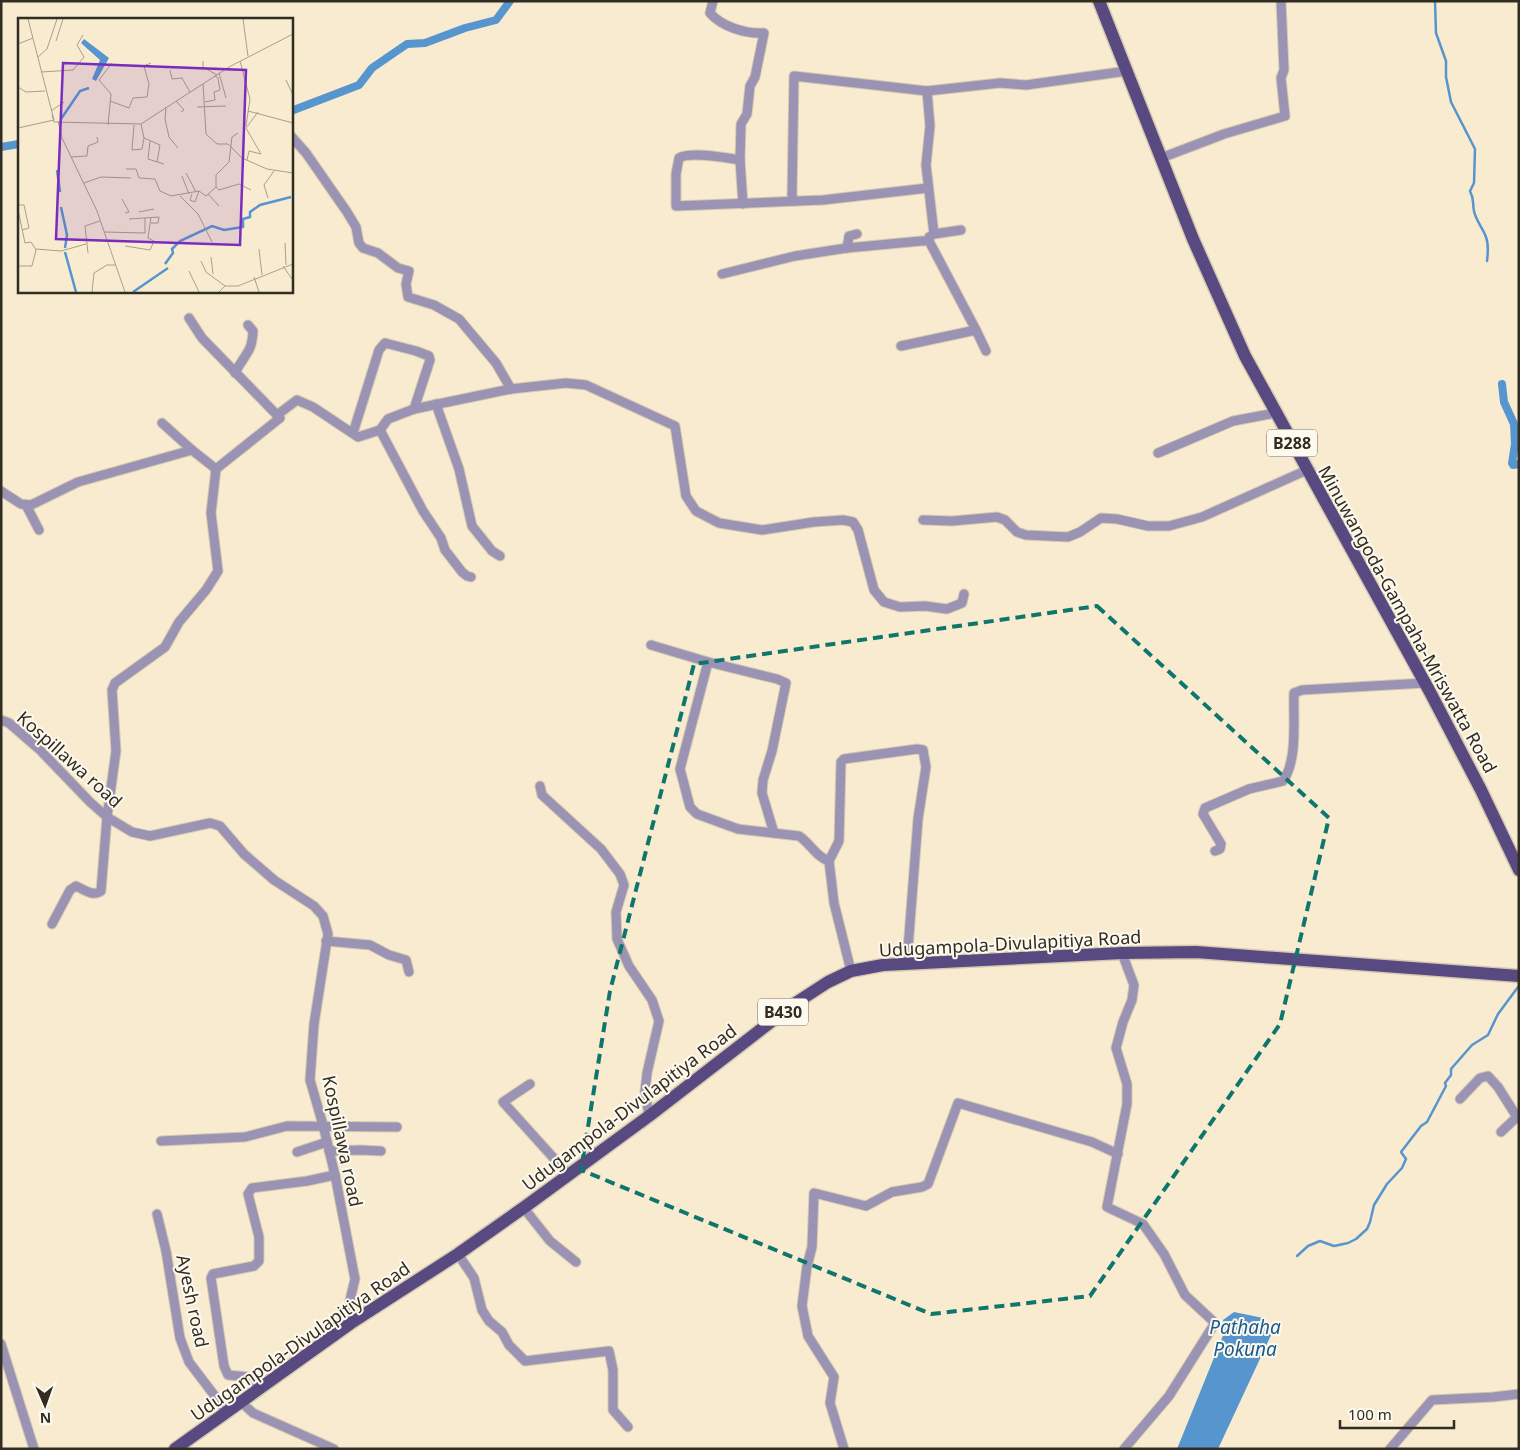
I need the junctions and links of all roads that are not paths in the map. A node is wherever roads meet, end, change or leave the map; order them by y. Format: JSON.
{"nodes":[{"id":1,"x":712,"y":1,"type":"edge"},
{"id":2,"x":1099,"y":1,"type":"edge"},
{"id":3,"x":1281,"y":1,"type":"edge"},
{"id":4,"x":1127,"y":71,"type":"junction"},
{"id":5,"x":927,"y":91,"type":"junction"},
{"id":6,"x":292,"y":137,"type":"edge"},
{"id":7,"x":1161,"y":158,"type":"junction"},
{"id":8,"x":740,"y":160,"type":"junction"},
{"id":9,"x":928,"y":188,"type":"junction"},
{"id":10,"x":794,"y":201,"type":"junction"},
{"id":11,"x":743,"y":204,"type":"junction"},
{"id":12,"x":961,"y":230,"type":"dead end"},
{"id":13,"x":857,"y":234,"type":"dead end"},
{"id":14,"x":932,"y":238,"type":"junction"},
{"id":15,"x":847,"y":248,"type":"junction"},
{"id":16,"x":722,"y":274,"type":"dead end"},
{"id":17,"x":189,"y":318,"type":"dead end"},
{"id":18,"x":248,"y":325,"type":"dead end"},
{"id":19,"x":976,"y":330,"type":"junction"},
{"id":20,"x":901,"y":346,"type":"dead end"},
{"id":21,"x":986,"y":351,"type":"dead end"},
{"id":22,"x":235,"y":373,"type":"junction"},
{"id":23,"x":511,"y":389,"type":"junction"},
{"id":24,"x":436,"y":404,"type":"junction"},
{"id":25,"x":414,"y":409,"type":"junction"},
{"id":26,"x":1276,"y":413,"type":"junction"},
{"id":27,"x":277,"y":415,"type":"junction"},
{"id":28,"x":162,"y":423,"type":"dead end"},
{"id":29,"x":380,"y":430,"type":"junction"},
{"id":30,"x":353,"y":433,"type":"junction"},
{"id":31,"x":192,"y":450,"type":"junction"},
{"id":32,"x":1158,"y":453,"type":"dead end"},
{"id":33,"x":216,"y":469,"type":"junction"},
{"id":34,"x":1307,"y":470,"type":"junction"},
{"id":35,"x":1,"y":491,"type":"edge"},
{"id":36,"x":26,"y":506,"type":"junction"},
{"id":37,"x":923,"y":520,"type":"dead end"},
{"id":38,"x":39,"y":530,"type":"dead end"},
{"id":39,"x":500,"y":556,"type":"dead end"},
{"id":40,"x":471,"y":577,"type":"dead end"},
{"id":41,"x":964,"y":594,"type":"dead end"},
{"id":42,"x":651,"y":645,"type":"dead end"},
{"id":43,"x":708,"y":662,"type":"junction"},
{"id":44,"x":1425,"y":683,"type":"junction"},
{"id":45,"x":1,"y":720,"type":"edge"},
{"id":46,"x":540,"y":786,"type":"dead end"},
{"id":47,"x":107,"y":816,"type":"junction"},
{"id":48,"x":774,"y":833,"type":"junction"},
{"id":49,"x":1215,"y":851,"type":"dead end"},
{"id":50,"x":829,"y":861,"type":"junction"},
{"id":51,"x":1519,"y":870,"type":"edge"},
{"id":52,"x":52,"y":924,"type":"dead end"},
{"id":53,"x":326,"y":940,"type":"junction"},
{"id":54,"x":1122,"y":953,"type":"junction"},
{"id":55,"x":908,"y":964,"type":"junction"},
{"id":56,"x":851,"y":971,"type":"junction"},
{"id":57,"x":409,"y":972,"type":"dead end"},
{"id":58,"x":1519,"y":976,"type":"edge"},
{"id":59,"x":530,"y":1084,"type":"dead end"},
{"id":60,"x":1460,"y":1099,"type":"dead end"},
{"id":61,"x":649,"y":1116,"type":"junction"},
{"id":62,"x":1518,"y":1116,"type":"edge"},
{"id":63,"x":323,"y":1125,"type":"junction"},
{"id":64,"x":397,"y":1127,"type":"dead end"},
{"id":65,"x":1500,"y":1132,"type":"dead end"},
{"id":66,"x":161,"y":1141,"type":"dead end"},
{"id":67,"x":327,"y":1142,"type":"junction"},
{"id":68,"x":381,"y":1151,"type":"dead end"},
{"id":69,"x":297,"y":1152,"type":"dead end"},
{"id":70,"x":329,"y":1152,"type":"junction"},
{"id":71,"x":1118,"y":1154,"type":"junction"},
{"id":72,"x":568,"y":1174,"type":"junction"},
{"id":73,"x":334,"y":1175,"type":"junction"},
{"id":74,"x":526,"y":1206,"type":"junction"},
{"id":75,"x":157,"y":1214,"type":"dead end"},
{"id":76,"x":458,"y":1254,"type":"junction"},
{"id":77,"x":576,"y":1262,"type":"dead end"},
{"id":78,"x":351,"y":1324,"type":"junction"},
{"id":79,"x":1,"y":1344,"type":"edge"},
{"id":80,"x":260,"y":1389,"type":"junction"},
{"id":81,"x":1519,"y":1394,"type":"edge"},
{"id":82,"x":241,"y":1402,"type":"junction"},
{"id":83,"x":227,"y":1412,"type":"junction"},
{"id":84,"x":628,"y":1427,"type":"dead end"},
{"id":85,"x":34,"y":1449,"type":"edge"},
{"id":86,"x":175,"y":1449,"type":"edge"},
{"id":87,"x":334,"y":1449,"type":"edge"},
{"id":88,"x":844,"y":1449,"type":"edge"},
{"id":89,"x":1124,"y":1449,"type":"edge"},
{"id":90,"x":1390,"y":1449,"type":"edge"}],
"edges":[{"from":1,"to":8,"type":"street"},
{"from":2,"to":4,"type":"main road","name":"Minuwangoda-Gampaha-Mriswatta Road","number":"B288"},
{"from":3,"to":7,"type":"street"},
{"from":4,"to":5,"type":"street"},
{"from":4,"to":7,"type":"main road","name":"Minuwangoda-Gampaha-Mriswatta Road","number":"B288"},
{"from":5,"to":9,"type":"street"},
{"from":5,"to":10,"type":"street"},
{"from":6,"to":23,"type":"street"},
{"from":7,"to":26,"type":"main road","name":"Minuwangoda-Gampaha-Mriswatta Road","number":"B288"},
{"from":8,"to":11,"type":"street"},
{"from":8,"to":11,"type":"street"},
{"from":9,"to":10,"type":"street"},
{"from":9,"to":14,"type":"street"},
{"from":10,"to":11,"type":"street"},
{"from":12,"to":14,"type":"street"},
{"from":13,"to":15,"type":"street"},
{"from":14,"to":15,"type":"street"},
{"from":14,"to":19,"type":"street"},
{"from":15,"to":16,"type":"street"},
{"from":17,"to":22,"type":"street"},
{"from":18,"to":22,"type":"street"},
{"from":19,"to":20,"type":"street"},
{"from":19,"to":21,"type":"street"},
{"from":22,"to":27,"type":"street"},
{"from":23,"to":24,"type":"street"},
{"from":23,"to":41,"type":"street"},
{"from":24,"to":25,"type":"street"},
{"from":24,"to":39,"type":"street"},
{"from":25,"to":29,"type":"street"},
{"from":25,"to":30,"type":"street"},
{"from":26,"to":32,"type":"street"},
{"from":26,"to":34,"type":"main road","name":"Minuwangoda-Gampaha-Mriswatta Road","number":"B288"},
{"from":27,"to":30,"type":"street"},
{"from":27,"to":33,"type":"street"},
{"from":28,"to":31,"type":"street"},
{"from":29,"to":30,"type":"street"},
{"from":29,"to":40,"type":"street"},
{"from":31,"to":33,"type":"street"},
{"from":31,"to":36,"type":"street"},
{"from":33,"to":47,"type":"street"},
{"from":34,"to":37,"type":"street"},
{"from":34,"to":44,"type":"main road","name":"Minuwangoda-Gampaha-Mriswatta Road","number":"B288"},
{"from":35,"to":36,"type":"street"},
{"from":36,"to":38,"type":"street"},
{"from":42,"to":43,"type":"street"},
{"from":43,"to":48,"type":"street"},
{"from":43,"to":48,"type":"street"},
{"from":44,"to":49,"type":"street"},
{"from":44,"to":51,"type":"main road","name":"Minuwangoda-Gampaha-Mriswatta Road","number":"B288"},
{"from":45,"to":47,"type":"street","name":"Kospillawa road"},
{"from":46,"to":61,"type":"street"},
{"from":47,"to":52,"type":"street"},
{"from":47,"to":53,"type":"street","name":"Kospillawa road"},
{"from":48,"to":50,"type":"street"},
{"from":50,"to":55,"type":"street"},
{"from":50,"to":56,"type":"street"},
{"from":53,"to":57,"type":"street"},
{"from":53,"to":63,"type":"street","name":"Kospillawa road"},
{"from":54,"to":55,"type":"main road","name":"Udugampola-Divulapitiya Road","number":"B430"},
{"from":54,"to":58,"type":"main road","name":"Udugampola-Divulapitiya Road","number":"B430"},
{"from":54,"to":71,"type":"street"},
{"from":55,"to":56,"type":"main road","name":"Udugampola-Divulapitiya Road","number":"B430"},
{"from":56,"to":61,"type":"main road","name":"Udugampola-Divulapitiya Road","number":"B430"},
{"from":59,"to":72,"type":"street"},
{"from":60,"to":62,"type":"street"},
{"from":61,"to":72,"type":"main road","name":"Udugampola-Divulapitiya Road","number":"B430"},
{"from":62,"to":65,"type":"street"},
{"from":63,"to":64,"type":"street"},
{"from":63,"to":66,"type":"street"},
{"from":63,"to":67,"type":"street","name":"Kospillawa road"},
{"from":67,"to":69,"type":"street"},
{"from":67,"to":70,"type":"street","name":"Kospillawa road"},
{"from":68,"to":70,"type":"street"},
{"from":70,"to":73,"type":"street","name":"Kospillawa road"},
{"from":71,"to":88,"type":"street"},
{"from":71,"to":89,"type":"street"},
{"from":72,"to":74,"type":"main road","name":"Udugampola-Divulapitiya Road","number":"B430"},
{"from":73,"to":78,"type":"street","name":"Kospillawa road"},
{"from":73,"to":80,"type":"street"},
{"from":74,"to":76,"type":"main road","name":"Udugampola-Divulapitiya Road","number":"B430"},
{"from":74,"to":77,"type":"street"},
{"from":75,"to":83,"type":"street","name":"Ayesh road"},
{"from":76,"to":78,"type":"main road","name":"Udugampola-Divulapitiya Road","number":"B430"},
{"from":76,"to":84,"type":"street"},
{"from":78,"to":80,"type":"main road","name":"Udugampola-Divulapitiya Road","number":"B430"},
{"from":79,"to":85,"type":"street"},
{"from":80,"to":82,"type":"main road","name":"Udugampola-Divulapitiya Road","number":"B430"},
{"from":81,"to":90,"type":"street"},
{"from":82,"to":83,"type":"main road","name":"Udugampola-Divulapitiya Road","number":"B430"},
{"from":82,"to":87,"type":"street"},
{"from":83,"to":86,"type":"main road","name":"Udugampola-Divulapitiya Road","number":"B430"}]}
